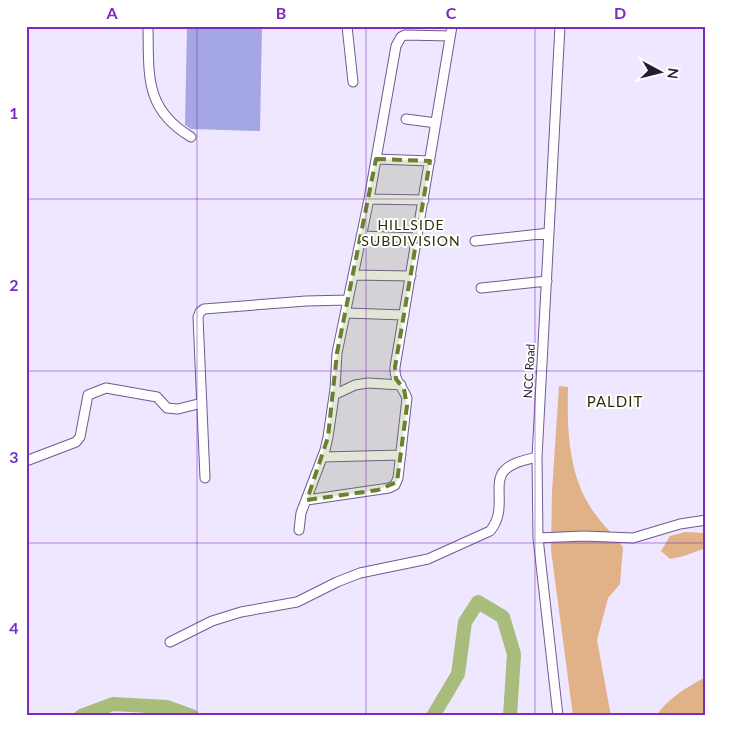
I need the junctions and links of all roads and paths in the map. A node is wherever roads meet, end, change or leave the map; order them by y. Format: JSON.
{"nodes":[{"id":1,"x":148,"y":26,"type":"edge"},
{"id":2,"x":347,"y":26,"type":"edge"},
{"id":3,"x":452,"y":26,"type":"edge"},
{"id":4,"x":560,"y":26,"type":"edge"},
{"id":5,"x":450,"y":36,"type":"junction"},
{"id":6,"x":353,"y":82,"type":"dead end"},
{"id":7,"x":406,"y":119,"type":"dead end"},
{"id":8,"x":436,"y":123,"type":"junction"},
{"id":9,"x":191,"y":137,"type":"dead end"},
{"id":10,"x":376,"y":159,"type":"junction"},
{"id":11,"x":430,"y":161,"type":"junction"},
{"id":12,"x":369,"y":199,"type":"junction"},
{"id":13,"x":424,"y":200,"type":"junction"},
{"id":14,"x":549,"y":233,"type":"junction"},
{"id":15,"x":361,"y":236,"type":"junction"},
{"id":16,"x":417,"y":238,"type":"junction"},
{"id":17,"x":475,"y":241,"type":"dead end"},
{"id":18,"x":354,"y":275,"type":"junction"},
{"id":19,"x":411,"y":276,"type":"junction"},
{"id":20,"x":547,"y":281,"type":"junction"},
{"id":21,"x":481,"y":288,"type":"dead end"},
{"id":22,"x":348,"y":300,"type":"junction"},
{"id":23,"x":346,"y":313,"type":"junction"},
{"id":24,"x":404,"y":315,"type":"junction"},
{"id":25,"x":401,"y":385,"type":"junction"},
{"id":26,"x":334,"y":395,"type":"junction"},
{"id":27,"x":202,"y":403,"type":"junction"},
{"id":28,"x":401,"y":454,"type":"junction"},
{"id":29,"x":322,"y":457,"type":"junction"},
{"id":30,"x":537,"y":457,"type":"junction"},
{"id":31,"x":26,"y":461,"type":"edge"},
{"id":32,"x":205,"y":478,"type":"dead end"},
{"id":33,"x":307,"y":500,"type":"junction"},
{"id":34,"x":706,"y":520,"type":"edge"},
{"id":35,"x":299,"y":530,"type":"dead end"},
{"id":36,"x":538,"y":538,"type":"junction"},
{"id":37,"x":170,"y":642,"type":"dead end"},
{"id":38,"x":558,"y":716,"type":"edge"}],
"edges":[{"from":1,"to":9,"type":"street"},
{"from":2,"to":6,"type":"street"},
{"from":3,"to":5,"type":"street"},
{"from":4,"to":14,"type":"street","name":"NCC Road"},
{"from":5,"to":8,"type":"street"},
{"from":5,"to":10,"type":"street"},
{"from":7,"to":8,"type":"street"},
{"from":8,"to":11,"type":"street"},
{"from":10,"to":11,"type":"street"},
{"from":10,"to":12,"type":"street"},
{"from":11,"to":13,"type":"street"},
{"from":12,"to":13,"type":"street"},
{"from":12,"to":15,"type":"street"},
{"from":13,"to":16,"type":"street"},
{"from":14,"to":17,"type":"street"},
{"from":14,"to":20,"type":"street","name":"NCC Road"},
{"from":15,"to":16,"type":"street"},
{"from":15,"to":18,"type":"street"},
{"from":16,"to":19,"type":"street"},
{"from":18,"to":19,"type":"street"},
{"from":18,"to":22,"type":"street"},
{"from":19,"to":24,"type":"street"},
{"from":20,"to":21,"type":"street"},
{"from":20,"to":30,"type":"street","name":"NCC Road"},
{"from":22,"to":23,"type":"street"},
{"from":22,"to":27,"type":"street"},
{"from":23,"to":24,"type":"street"},
{"from":23,"to":26,"type":"street"},
{"from":24,"to":25,"type":"street"},
{"from":25,"to":26,"type":"street"},
{"from":25,"to":28,"type":"street"},
{"from":26,"to":29,"type":"street"},
{"from":27,"to":31,"type":"street"},
{"from":27,"to":32,"type":"street"},
{"from":28,"to":29,"type":"street"},
{"from":28,"to":33,"type":"street"},
{"from":29,"to":33,"type":"street"},
{"from":30,"to":36,"type":"street","name":"NCC Road"},
{"from":30,"to":37,"type":"street"},
{"from":33,"to":35,"type":"street"},
{"from":34,"to":36,"type":"street"},
{"from":36,"to":38,"type":"street","name":"NCC Road"}]}
